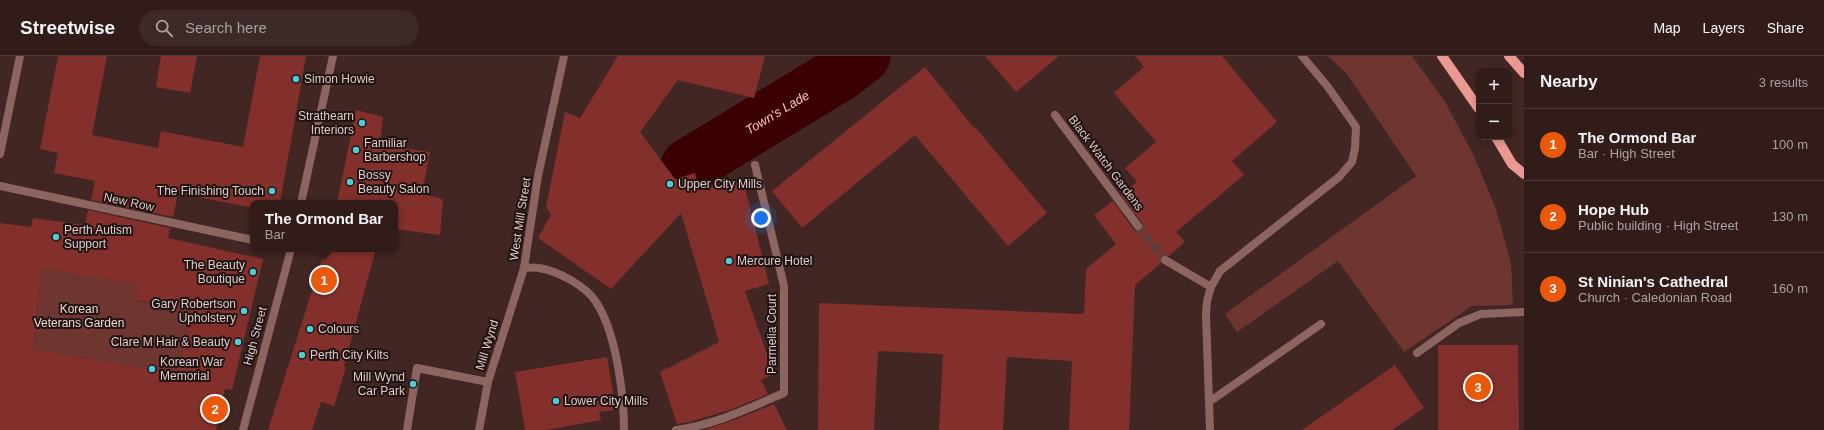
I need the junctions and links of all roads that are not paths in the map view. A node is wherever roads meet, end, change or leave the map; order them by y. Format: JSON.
{"nodes":[{"id":1,"x":20,"y":56,"type":"edge"},
{"id":2,"x":333,"y":56,"type":"edge"},
{"id":3,"x":564,"y":56,"type":"edge"},
{"id":4,"x":1302,"y":56,"type":"edge"},
{"id":5,"x":1442,"y":56,"type":"edge"},
{"id":6,"x":1509,"y":56,"type":"edge"},
{"id":7,"x":1524,"y":73,"type":"edge"},
{"id":8,"x":1476,"y":104,"type":"edge"},
{"id":9,"x":1055,"y":115,"type":"dead end"},
{"id":10,"x":1498,"y":140,"type":"edge"},
{"id":11,"x":0,"y":154,"type":"edge"},
{"id":12,"x":755,"y":164,"type":"dead end"},
{"id":13,"x":1524,"y":174,"type":"edge"},
{"id":14,"x":0,"y":186,"type":"edge"},
{"id":15,"x":302,"y":200,"type":"edge"},
{"id":16,"x":1138,"y":226,"type":"tunnel mouth"},
{"id":17,"x":250,"y":239,"type":"edge"},
{"id":18,"x":290,"y":252,"type":"edge"},
{"id":19,"x":1165,"y":260,"type":"tunnel mouth"},
{"id":20,"x":524,"y":268,"type":"junction"},
{"id":21,"x":1211,"y":287,"type":"junction"},
{"id":22,"x":1524,"y":312,"type":"edge"},
{"id":23,"x":1321,"y":324,"type":"dead end"},
{"id":24,"x":1417,"y":353,"type":"dead end"},
{"id":25,"x":488,"y":382,"type":"junction"},
{"id":26,"x":1209,"y":402,"type":"junction"},
{"id":27,"x":243,"y":430,"type":"edge"},
{"id":28,"x":407,"y":430,"type":"edge"},
{"id":29,"x":479,"y":430,"type":"edge"},
{"id":30,"x":624,"y":430,"type":"edge"},
{"id":31,"x":676,"y":430,"type":"edge"},
{"id":32,"x":1210,"y":430,"type":"edge"}],
"edges":[{"from":1,"to":11,"type":"street"},
{"from":2,"to":15,"type":"street"},
{"from":3,"to":20,"type":"street","name":"West Mill Street"},
{"from":4,"to":21,"type":"street"},
{"from":5,"to":8,"type":"main road"},
{"from":6,"to":7,"type":"main road"},
{"from":9,"to":16,"type":"street","name":"Black Watch Gardens"},
{"from":10,"to":13,"type":"main road"},
{"from":12,"to":31,"type":"street","name":"Parmelia Court"},
{"from":14,"to":17,"type":"street","name":"New Row"},
{"from":18,"to":27,"type":"street","name":"High Street"},
{"from":19,"to":21,"type":"street"},
{"from":20,"to":25,"type":"street","name":"Mill Wynd"},
{"from":20,"to":30,"type":"street","name":"West Mill Street"},
{"from":21,"to":26,"type":"street"},
{"from":22,"to":24,"type":"street"},
{"from":23,"to":26,"type":"street"},
{"from":25,"to":28,"type":"street"},
{"from":25,"to":29,"type":"street","name":"Mill Wynd"},
{"from":26,"to":32,"type":"street"}]}
